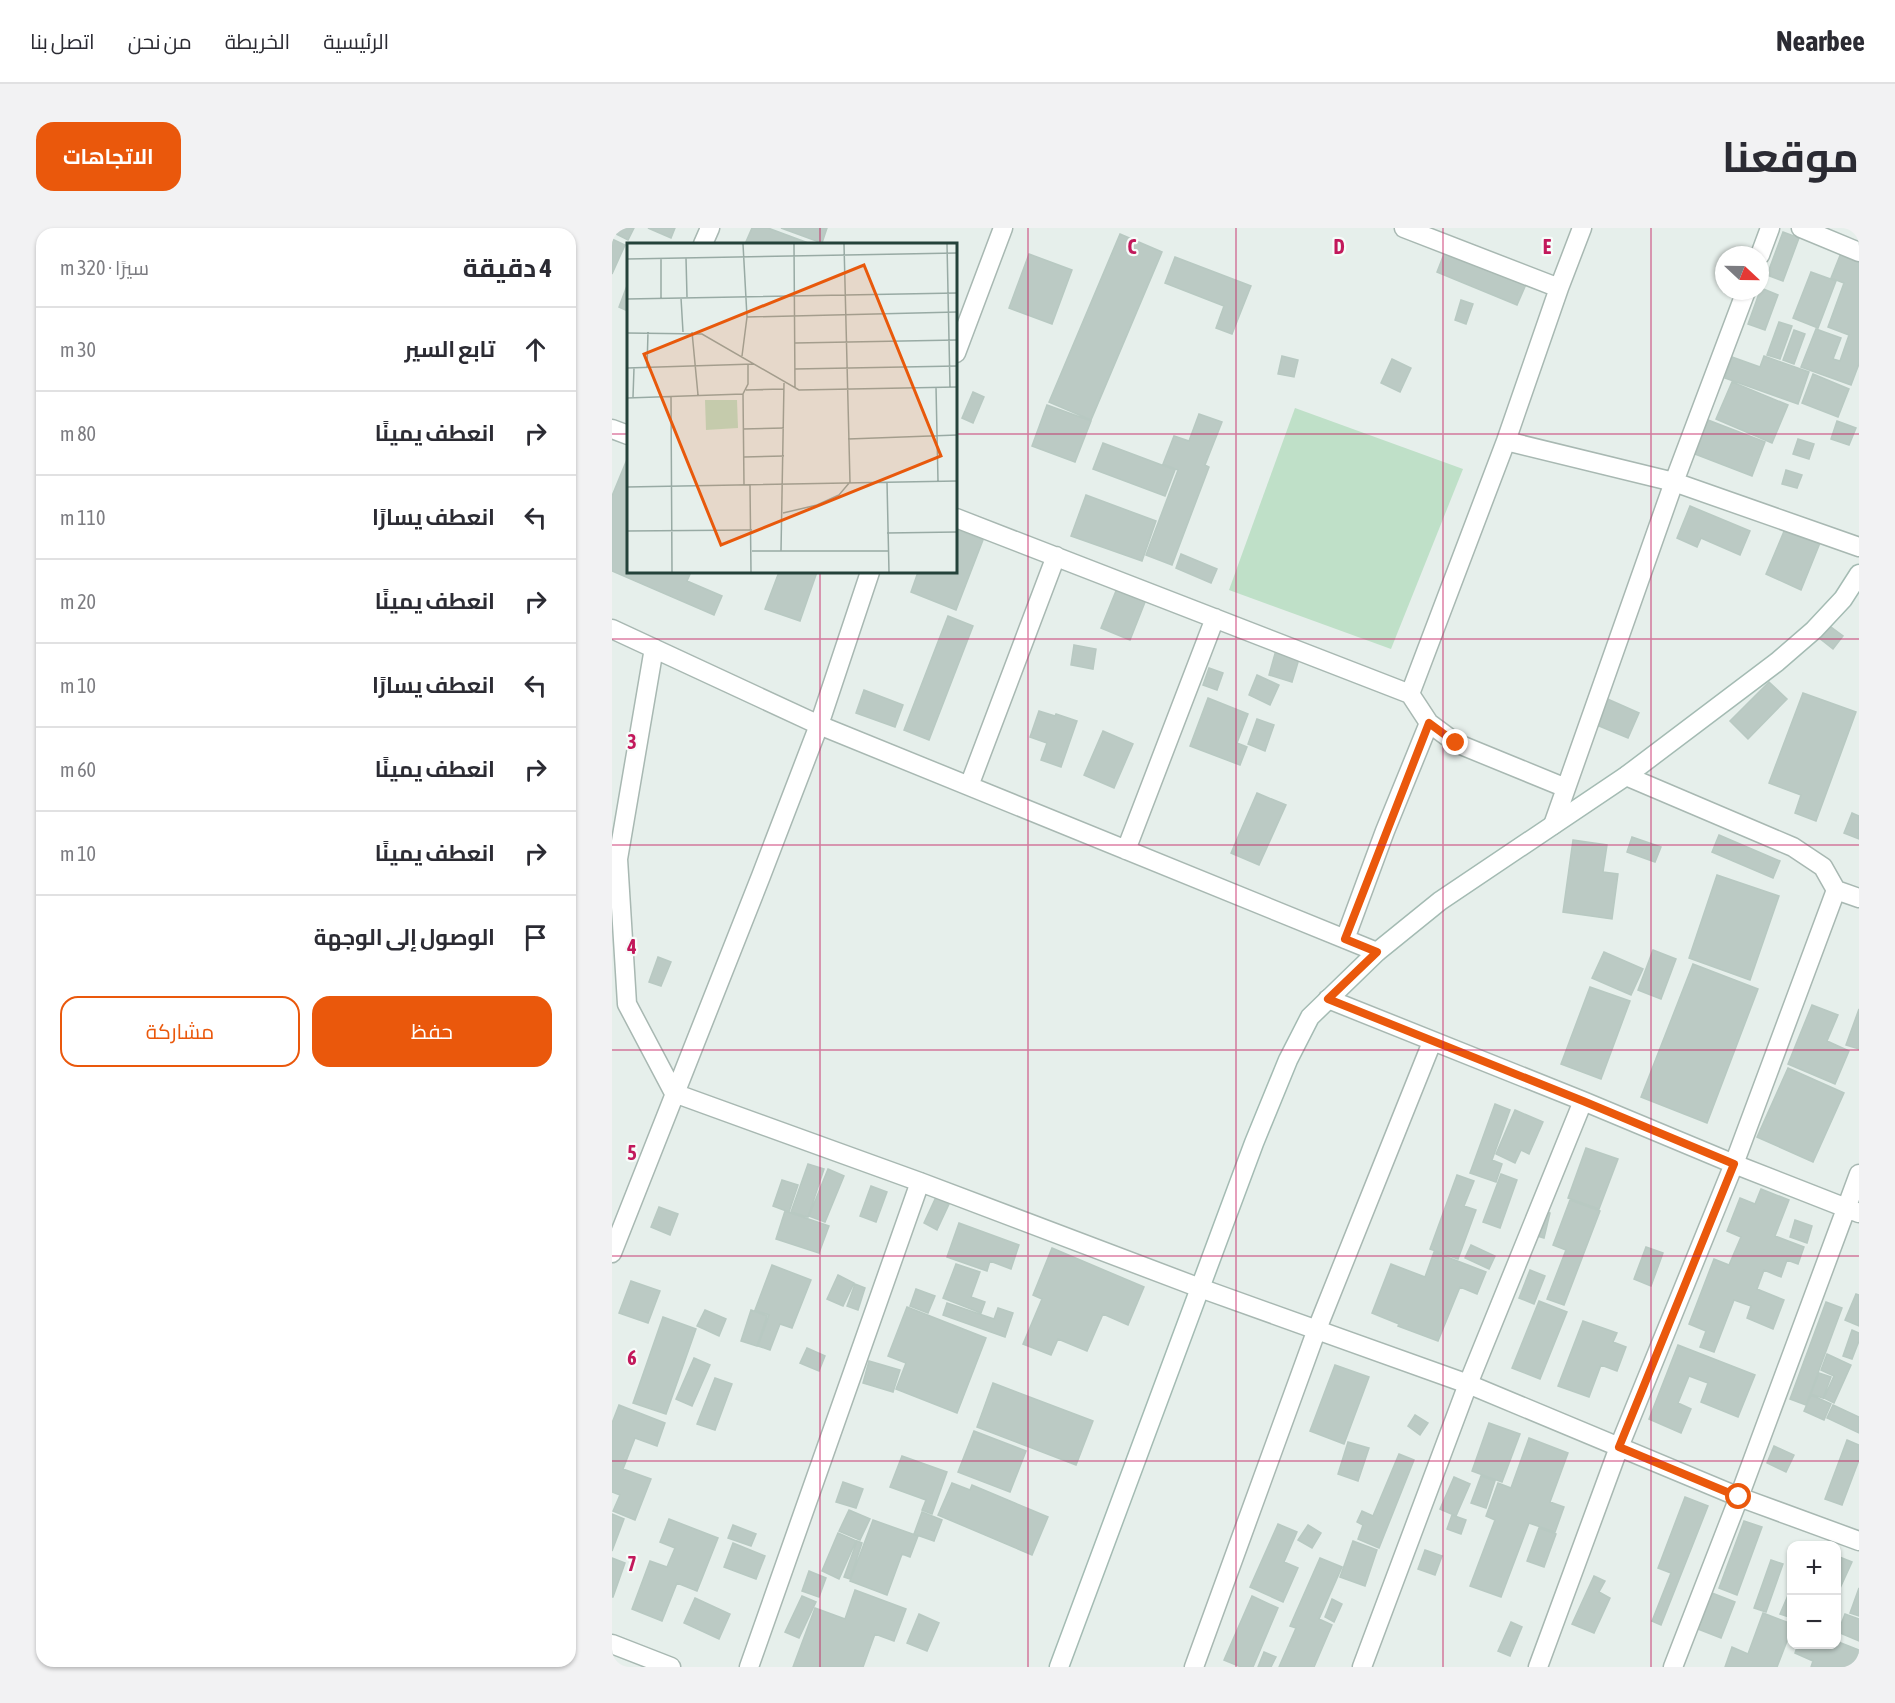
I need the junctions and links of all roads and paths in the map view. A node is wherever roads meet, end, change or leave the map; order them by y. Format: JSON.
{"nodes":[{"id":1,"x":710,"y":228,"type":"edge"},
{"id":2,"x":1003,"y":228,"type":"edge"},
{"id":3,"x":1404,"y":228,"type":"edge"},
{"id":4,"x":1582,"y":228,"type":"edge"},
{"id":5,"x":1770,"y":228,"type":"edge"},
{"id":6,"x":1802,"y":228,"type":"edge"},
{"id":7,"x":703,"y":243,"type":"edge"},
{"id":8,"x":1763,"y":246,"type":"edge"},
{"id":9,"x":1859,"y":252,"type":"edge"},
{"id":10,"x":1559,"y":288,"type":"junction"},
{"id":11,"x":1743,"y":300,"type":"edge"},
{"id":12,"x":957,"y":350,"type":"edge"},
{"id":13,"x":612,"y":429,"type":"edge"},
{"id":14,"x":627,"y":435,"type":"edge"},
{"id":15,"x":1506,"y":441,"type":"junction"},
{"id":16,"x":1674,"y":482,"type":"junction"},
{"id":17,"x":957,"y":518,"type":"edge"},
{"id":18,"x":1859,"y":547,"type":"edge"},
{"id":19,"x":1056,"y":556,"type":"junction"},
{"id":20,"x":870,"y":573,"type":"edge"},
{"id":21,"x":1859,"y":574,"type":"edge"},
{"id":22,"x":1215,"y":618,"type":"junction"},
{"id":23,"x":612,"y":629,"type":"edge"},
{"id":24,"x":654,"y":648,"type":"junction"},
{"id":25,"x":1410,"y":694,"type":"junction"},
{"id":26,"x":1429,"y":723,"type":"junction"},
{"id":27,"x":819,"y":725,"type":"junction"},
{"id":28,"x":1626,"y":776,"type":"junction"},
{"id":29,"x":969,"y":786,"type":"junction"},
{"id":30,"x":1566,"y":788,"type":"junction"},
{"id":31,"x":1553,"y":825,"type":"junction"},
{"id":32,"x":1126,"y":850,"type":"junction"},
{"id":33,"x":1836,"y":890,"type":"junction"},
{"id":34,"x":1859,"y":898,"type":"edge"},
{"id":35,"x":1345,"y":939,"type":"junction"},
{"id":36,"x":1377,"y":952,"type":"junction"},
{"id":37,"x":1328,"y":999,"type":"junction"},
{"id":38,"x":1432,"y":1042,"type":"junction"},
{"id":39,"x":674,"y":1093,"type":"junction"},
{"id":40,"x":1583,"y":1101,"type":"junction"},
{"id":41,"x":1734,"y":1164,"type":"junction"},
{"id":42,"x":1859,"y":1174,"type":"edge"},
{"id":43,"x":920,"y":1182,"type":"junction"},
{"id":44,"x":1853,"y":1211,"type":"edge"},
{"id":45,"x":612,"y":1253,"type":"edge"},
{"id":46,"x":1200,"y":1288,"type":"junction"},
{"id":47,"x":1317,"y":1329,"type":"junction"},
{"id":48,"x":1468,"y":1384,"type":"junction"},
{"id":49,"x":1619,"y":1447,"type":"junction"},
{"id":50,"x":1739,"y":1497,"type":"junction"},
{"id":51,"x":1859,"y":1541,"type":"edge"},
{"id":52,"x":612,"y":1644,"type":"edge"},
{"id":53,"x":671,"y":1667,"type":"edge"},
{"id":54,"x":748,"y":1667,"type":"edge"},
{"id":55,"x":1059,"y":1667,"type":"edge"},
{"id":56,"x":1194,"y":1667,"type":"edge"},
{"id":57,"x":1362,"y":1667,"type":"edge"},
{"id":58,"x":1538,"y":1667,"type":"edge"},
{"id":59,"x":1673,"y":1667,"type":"edge"}],
"edges":[{"from":1,"to":7,"type":"street"},
{"from":2,"to":12,"type":"street"},
{"from":3,"to":10,"type":"street"},
{"from":4,"to":10,"type":"street"},
{"from":5,"to":8,"type":"street"},
{"from":6,"to":9,"type":"street"},
{"from":10,"to":15,"type":"street"},
{"from":11,"to":16,"type":"street"},
{"from":13,"to":14,"type":"street"},
{"from":15,"to":16,"type":"street"},
{"from":15,"to":25,"type":"street"},
{"from":16,"to":18,"type":"street"},
{"from":16,"to":30,"type":"street"},
{"from":17,"to":19,"type":"street"},
{"from":19,"to":22,"type":"street"},
{"from":19,"to":29,"type":"street"},
{"from":20,"to":27,"type":"street"},
{"from":21,"to":28,"type":"street"},
{"from":22,"to":25,"type":"street"},
{"from":22,"to":32,"type":"street"},
{"from":23,"to":24,"type":"street"},
{"from":24,"to":27,"type":"street"},
{"from":24,"to":39,"type":"street"},
{"from":25,"to":26,"type":"street"},
{"from":26,"to":30,"type":"street"},
{"from":26,"to":35,"type":"street"},
{"from":27,"to":29,"type":"street"},
{"from":27,"to":39,"type":"street"},
{"from":28,"to":31,"type":"street"},
{"from":28,"to":33,"type":"street"},
{"from":29,"to":32,"type":"street"},
{"from":30,"to":31,"type":"street"},
{"from":31,"to":36,"type":"street"},
{"from":32,"to":35,"type":"street"},
{"from":33,"to":34,"type":"street"},
{"from":33,"to":41,"type":"street"},
{"from":35,"to":36,"type":"street"},
{"from":36,"to":37,"type":"street"},
{"from":37,"to":38,"type":"street"},
{"from":37,"to":46,"type":"street"},
{"from":38,"to":40,"type":"street"},
{"from":38,"to":47,"type":"street"},
{"from":39,"to":43,"type":"street"},
{"from":39,"to":45,"type":"street"},
{"from":40,"to":41,"type":"street"},
{"from":40,"to":48,"type":"street"},
{"from":41,"to":44,"type":"street"},
{"from":41,"to":49,"type":"street"},
{"from":42,"to":44,"type":"street"},
{"from":43,"to":46,"type":"street"},
{"from":43,"to":54,"type":"street"},
{"from":44,"to":50,"type":"street"},
{"from":46,"to":47,"type":"street"},
{"from":46,"to":55,"type":"street"},
{"from":47,"to":48,"type":"street"},
{"from":47,"to":56,"type":"street"},
{"from":48,"to":49,"type":"street"},
{"from":48,"to":57,"type":"street"},
{"from":49,"to":50,"type":"street"},
{"from":49,"to":58,"type":"street"},
{"from":50,"to":51,"type":"street"},
{"from":50,"to":59,"type":"street"},
{"from":52,"to":53,"type":"street"}]}
